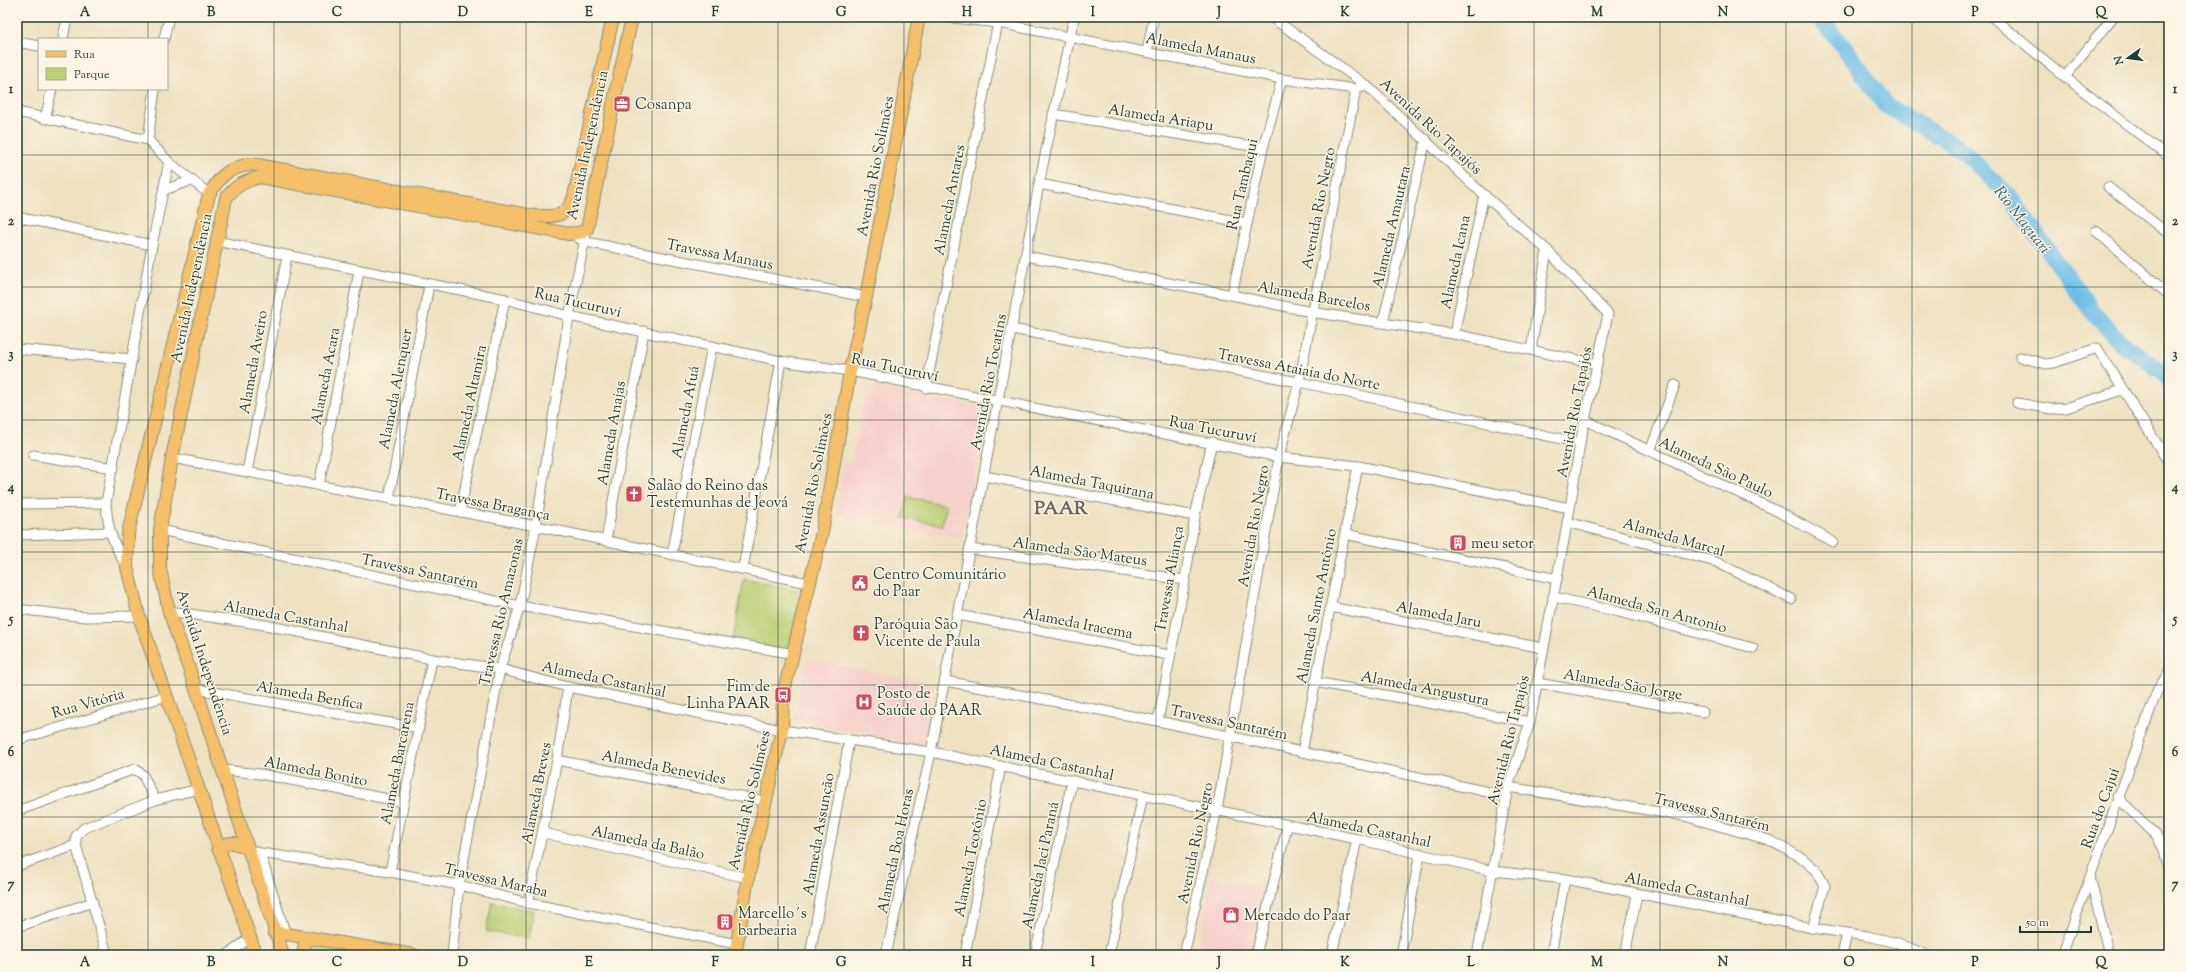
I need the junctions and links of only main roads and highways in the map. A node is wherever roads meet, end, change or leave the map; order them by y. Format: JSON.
{"nodes":[{"id":1,"x":613,"y":17,"type":"edge"},
{"id":2,"x":632,"y":17,"type":"edge"},
{"id":3,"x":920,"y":17,"type":"edge"},
{"id":4,"x":218,"y":849,"type":"junction"},
{"id":5,"x":248,"y":849,"type":"junction"},
{"id":6,"x":280,"y":933,"type":"junction"},
{"id":7,"x":306,"y":938,"type":"junction"},
{"id":8,"x":736,"y":950,"type":"edge"},
{"id":9,"x":256,"y":955,"type":"edge"},
{"id":10,"x":282,"y":955,"type":"edge"},
{"id":11,"x":303,"y":955,"type":"edge"},
{"id":12,"x":414,"y":955,"type":"edge"}],
"edges":[{"from":1,"to":4,"type":"main road","name":"Avenida Independência"},
{"from":2,"to":5,"type":"main road","name":"Avenida Independência"},
{"from":3,"to":8,"type":"main road","name":"Avenida Rio Solimões"},
{"from":4,"to":5,"type":"main road"},
{"from":4,"to":9,"type":"main road","name":"Avenida Independência"},
{"from":5,"to":6,"type":"main road","name":"Avenida Independência"},
{"from":6,"to":7,"type":"main road"},
{"from":6,"to":10,"type":"main road","name":"Avenida Independência"},
{"from":7,"to":11,"type":"main road"},
{"from":7,"to":12,"type":"main road"}]}
